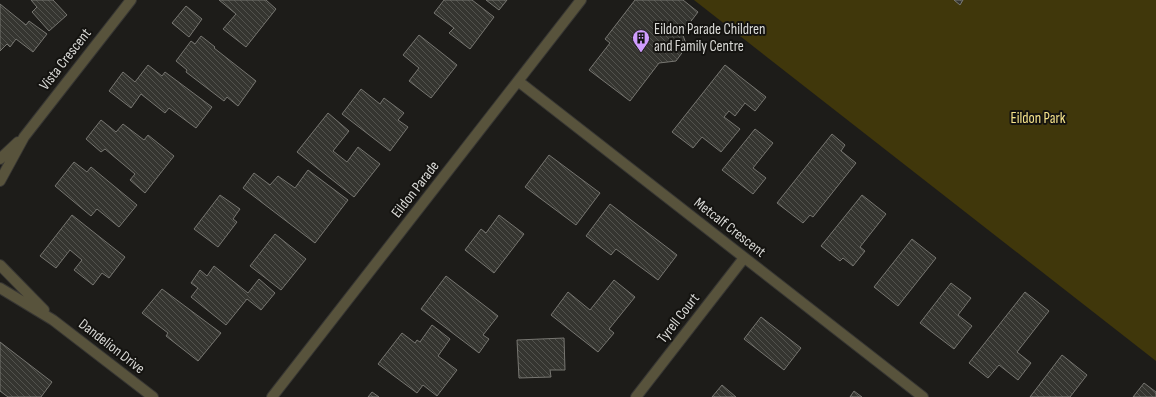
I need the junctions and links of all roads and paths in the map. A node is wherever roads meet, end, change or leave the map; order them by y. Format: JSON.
{"nodes":[{"id":1,"x":131,"y":0,"type":"edge"},
{"id":2,"x":581,"y":0,"type":"edge"},
{"id":3,"x":518,"y":81,"type":"junction"},
{"id":4,"x":24,"y":137,"type":"junction"},
{"id":5,"x":0,"y":159,"type":"edge"},
{"id":6,"x":0,"y":181,"type":"edge"},
{"id":7,"x":744,"y":258,"type":"junction"},
{"id":8,"x":0,"y":265,"type":"edge"},
{"id":9,"x":0,"y":288,"type":"edge"},
{"id":10,"x":53,"y":320,"type":"junction"},
{"id":11,"x":153,"y":397,"type":"edge"},
{"id":12,"x":272,"y":397,"type":"edge"},
{"id":13,"x":636,"y":397,"type":"edge"},
{"id":14,"x":923,"y":397,"type":"edge"}],
"edges":[{"from":1,"to":4,"type":"street","name":"Vista Crescent"},
{"from":2,"to":3,"type":"street","name":"Eildon Parade"},
{"from":3,"to":7,"type":"street","name":"Metcalf Crescent"},
{"from":3,"to":12,"type":"street","name":"Eildon Parade"},
{"from":4,"to":5,"type":"street","name":"Vista Crescent"},
{"from":4,"to":6,"type":"street","name":"Vista Crescent"},
{"from":7,"to":13,"type":"street","name":"Tyrell Court"},
{"from":7,"to":14,"type":"street","name":"Metcalf Crescent"},
{"from":8,"to":10,"type":"street","name":"Dandelion Drive"},
{"from":9,"to":10,"type":"street","name":"Dandelion Drive"},
{"from":10,"to":11,"type":"street","name":"Dandelion Drive"}]}
